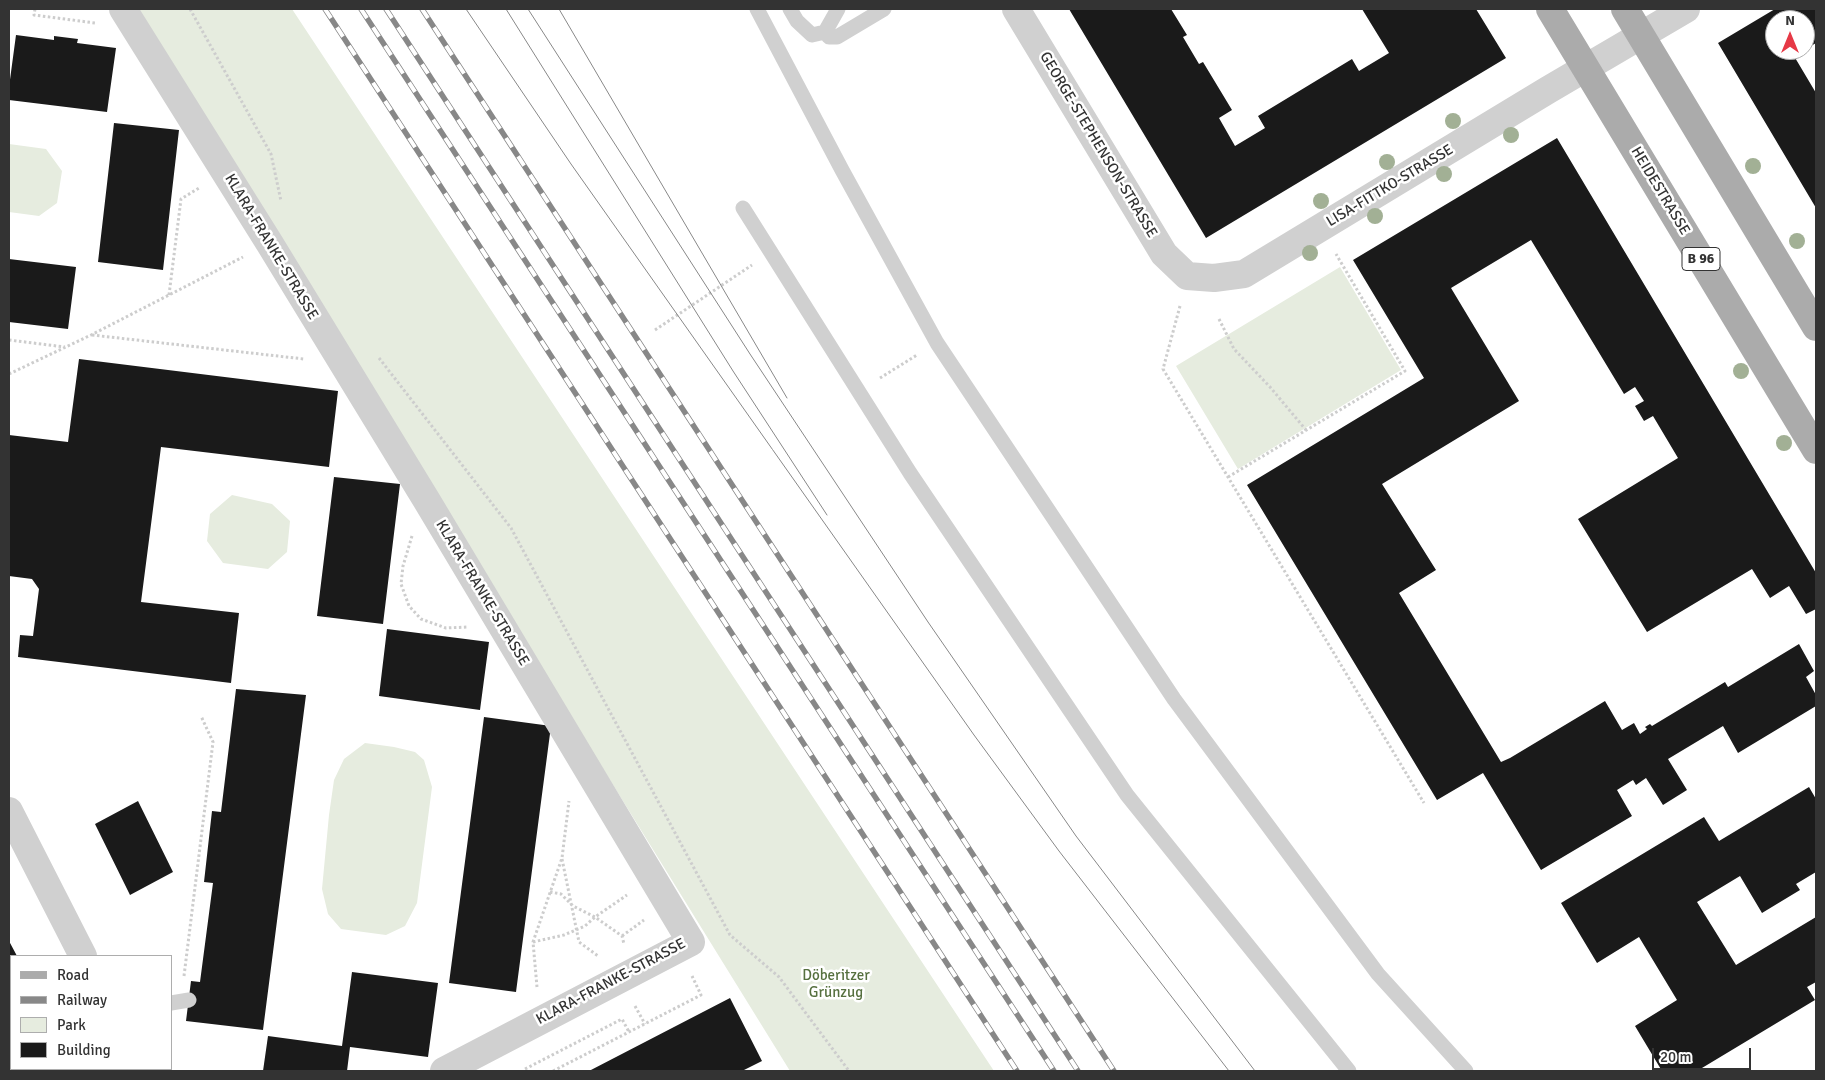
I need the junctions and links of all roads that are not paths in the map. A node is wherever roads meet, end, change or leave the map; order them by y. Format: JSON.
{"nodes":[{"id":1,"x":757,"y":9,"type":"edge"},
{"id":2,"x":790,"y":9,"type":"edge"},
{"id":3,"x":838,"y":9,"type":"edge"},
{"id":4,"x":884,"y":9,"type":"edge"},
{"id":5,"x":1016,"y":9,"type":"edge"},
{"id":6,"x":1550,"y":9,"type":"edge"},
{"id":7,"x":1625,"y":9,"type":"edge"},
{"id":8,"x":1686,"y":9,"type":"edge"},
{"id":9,"x":129,"y":19,"type":"edge"},
{"id":10,"x":825,"y":32,"type":"junction"},
{"id":11,"x":1641,"y":36,"type":"junction"},
{"id":12,"x":1586,"y":68,"type":"junction"},
{"id":13,"x":744,"y":208,"type":"dead end"},
{"id":14,"x":1187,"y":276,"type":"joint"},
{"id":15,"x":1816,"y":327,"type":"edge"},
{"id":16,"x":1816,"y":450,"type":"edge"},
{"id":17,"x":9,"y":812,"type":"edge"},
{"id":18,"x":81,"y":955,"type":"edge"},
{"id":19,"x":188,"y":1000,"type":"dead end"},
{"id":20,"x":172,"y":1003,"type":"edge"},
{"id":21,"x":444,"y":1071,"type":"edge"},
{"id":22,"x":1349,"y":1071,"type":"edge"},
{"id":23,"x":1466,"y":1071,"type":"edge"}],
"edges":[{"from":1,"to":23,"type":"lane"},
{"from":2,"to":10,"type":"lane"},
{"from":3,"to":10,"type":"lane"},
{"from":4,"to":10,"type":"lane"},
{"from":5,"to":14,"type":"street","name":"GEORGE-STEPHENSON-STRASSE"},
{"from":6,"to":12,"type":"main road","name":"HEIDESTRASSE","number":"B 96"},
{"from":7,"to":11,"type":"main road"},
{"from":8,"to":11,"type":"street","name":"LISA-FITTKO-STRASSE"},
{"from":9,"to":21,"type":"street","name":"KLARA-FRANKE-STRASSE"},
{"from":11,"to":12,"type":"street","name":"LISA-FITTKO-STRASSE"},
{"from":11,"to":15,"type":"main road"},
{"from":12,"to":14,"type":"street","name":"LISA-FITTKO-STRASSE"},
{"from":12,"to":16,"type":"main road","name":"HEIDESTRASSE","number":"B 96"},
{"from":13,"to":22,"type":"lane"},
{"from":17,"to":18,"type":"street"},
{"from":19,"to":20,"type":"lane"}]}
